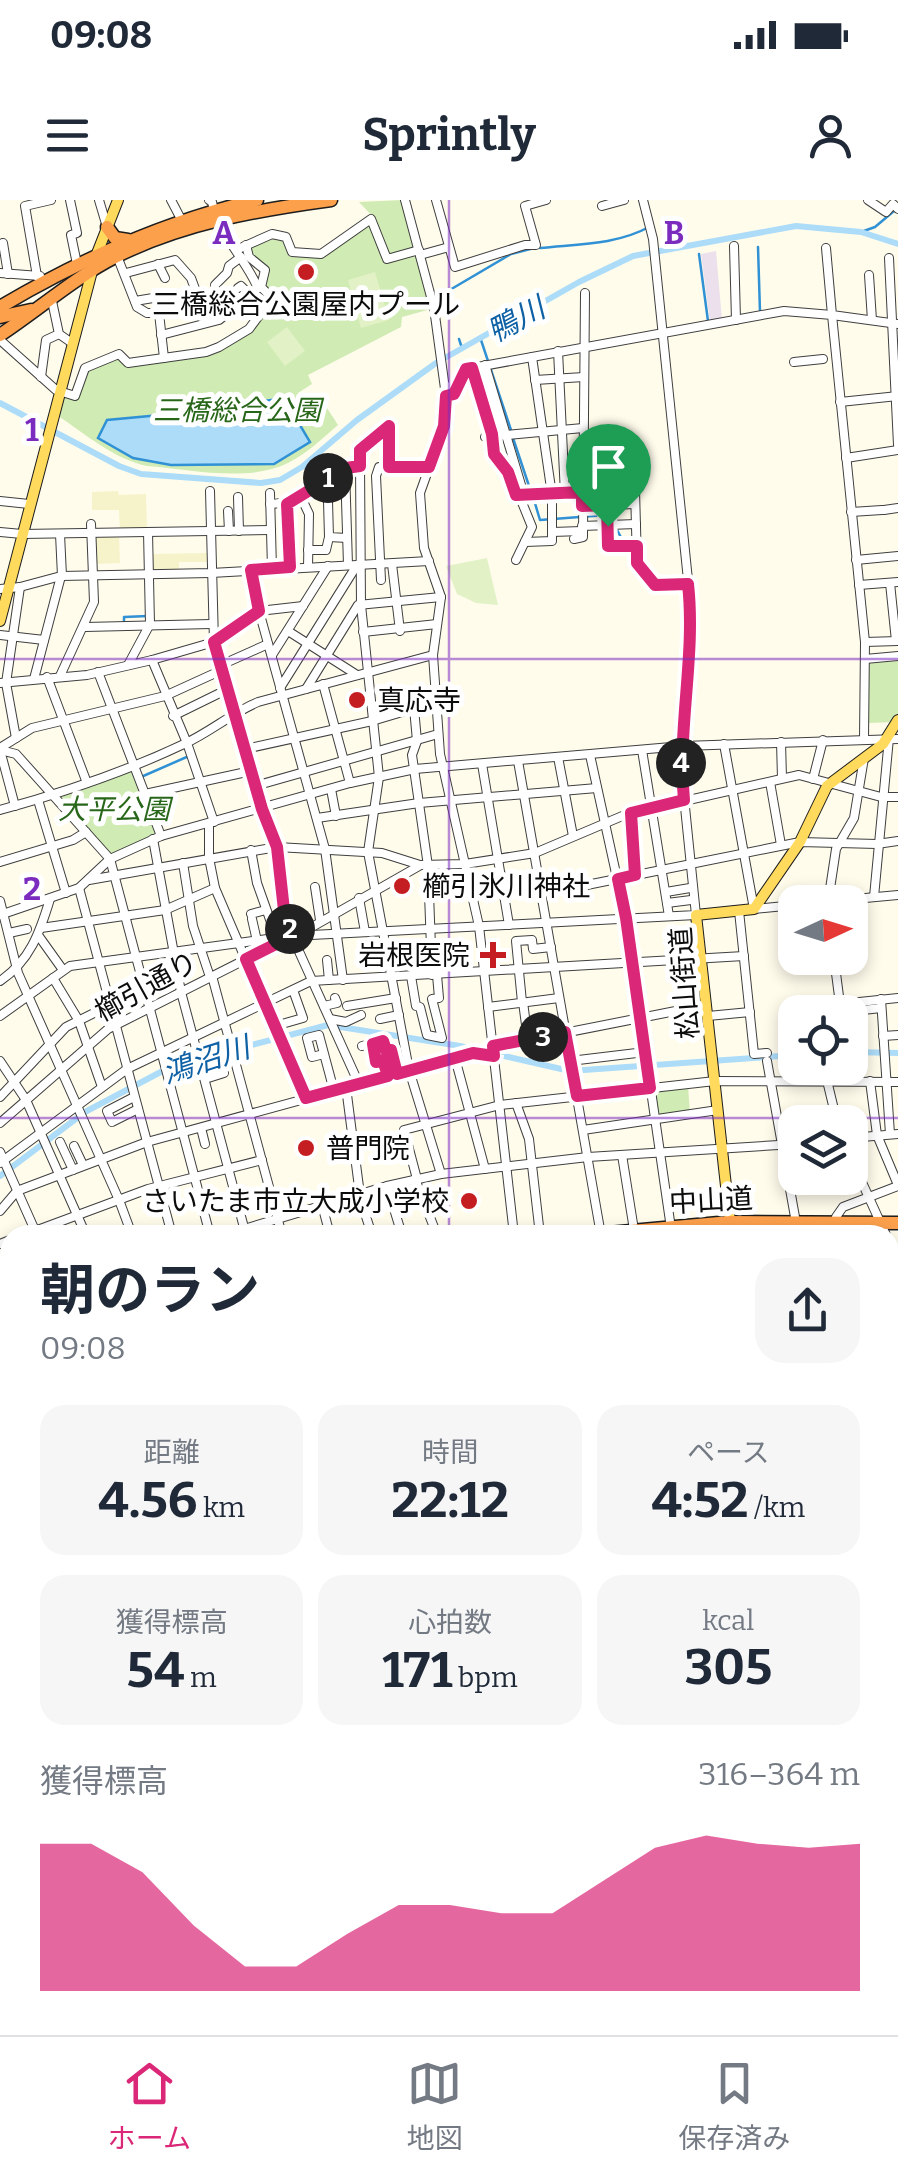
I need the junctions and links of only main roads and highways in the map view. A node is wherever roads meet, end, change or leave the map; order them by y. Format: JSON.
{"nodes":[{"id":1,"x":118,"y":200,"type":"edge"},
{"id":2,"x":258,"y":200,"type":"edge"},
{"id":3,"x":331,"y":200,"type":"edge"},
{"id":4,"x":214,"y":206,"type":"edge"},
{"id":5,"x":107,"y":228,"type":"junction"},
{"id":6,"x":136,"y":238,"type":"junction"},
{"id":7,"x":96,"y":256,"type":"junction"},
{"id":8,"x":92,"y":270,"type":"junction"},
{"id":9,"x":56,"y":297,"type":"junction"},
{"id":10,"x":0,"y":307,"type":"edge"},
{"id":11,"x":82,"y":307,"type":"junction"},
{"id":12,"x":0,"y":317,"type":"edge"},
{"id":13,"x":2,"y":343,"type":"edge"},
{"id":14,"x":10,"y":588,"type":"edge"},
{"id":15,"x":0,"y":621,"type":"edge"},
{"id":16,"x":898,"y":720,"type":"edge"},
{"id":17,"x":893,"y":739,"type":"edge"},
{"id":18,"x":732,"y":1225,"type":"edge"}],
"edges":[{"from":1,"to":5,"type":"main road"},
{"from":2,"to":4,"type":"highway"},
{"from":3,"to":4,"type":"highway"},
{"from":4,"to":6,"type":"highway"},
{"from":4,"to":8,"type":"highway"},
{"from":5,"to":6,"type":"highway"},
{"from":5,"to":7,"type":"main road"},
{"from":6,"to":7,"type":"highway"},
{"from":7,"to":8,"type":"main road"},
{"from":7,"to":10,"type":"highway"},
{"from":8,"to":9,"type":"highway"},
{"from":8,"to":11,"type":"main road"},
{"from":9,"to":11,"type":"main road"},
{"from":9,"to":12,"type":"highway"},
{"from":9,"to":13,"type":"highway"},
{"from":11,"to":14,"type":"main road"},
{"from":14,"to":15,"type":"main road"},
{"from":16,"to":17,"type":"main road"},
{"from":17,"to":18,"type":"main road","name":"松山街道"}]}
